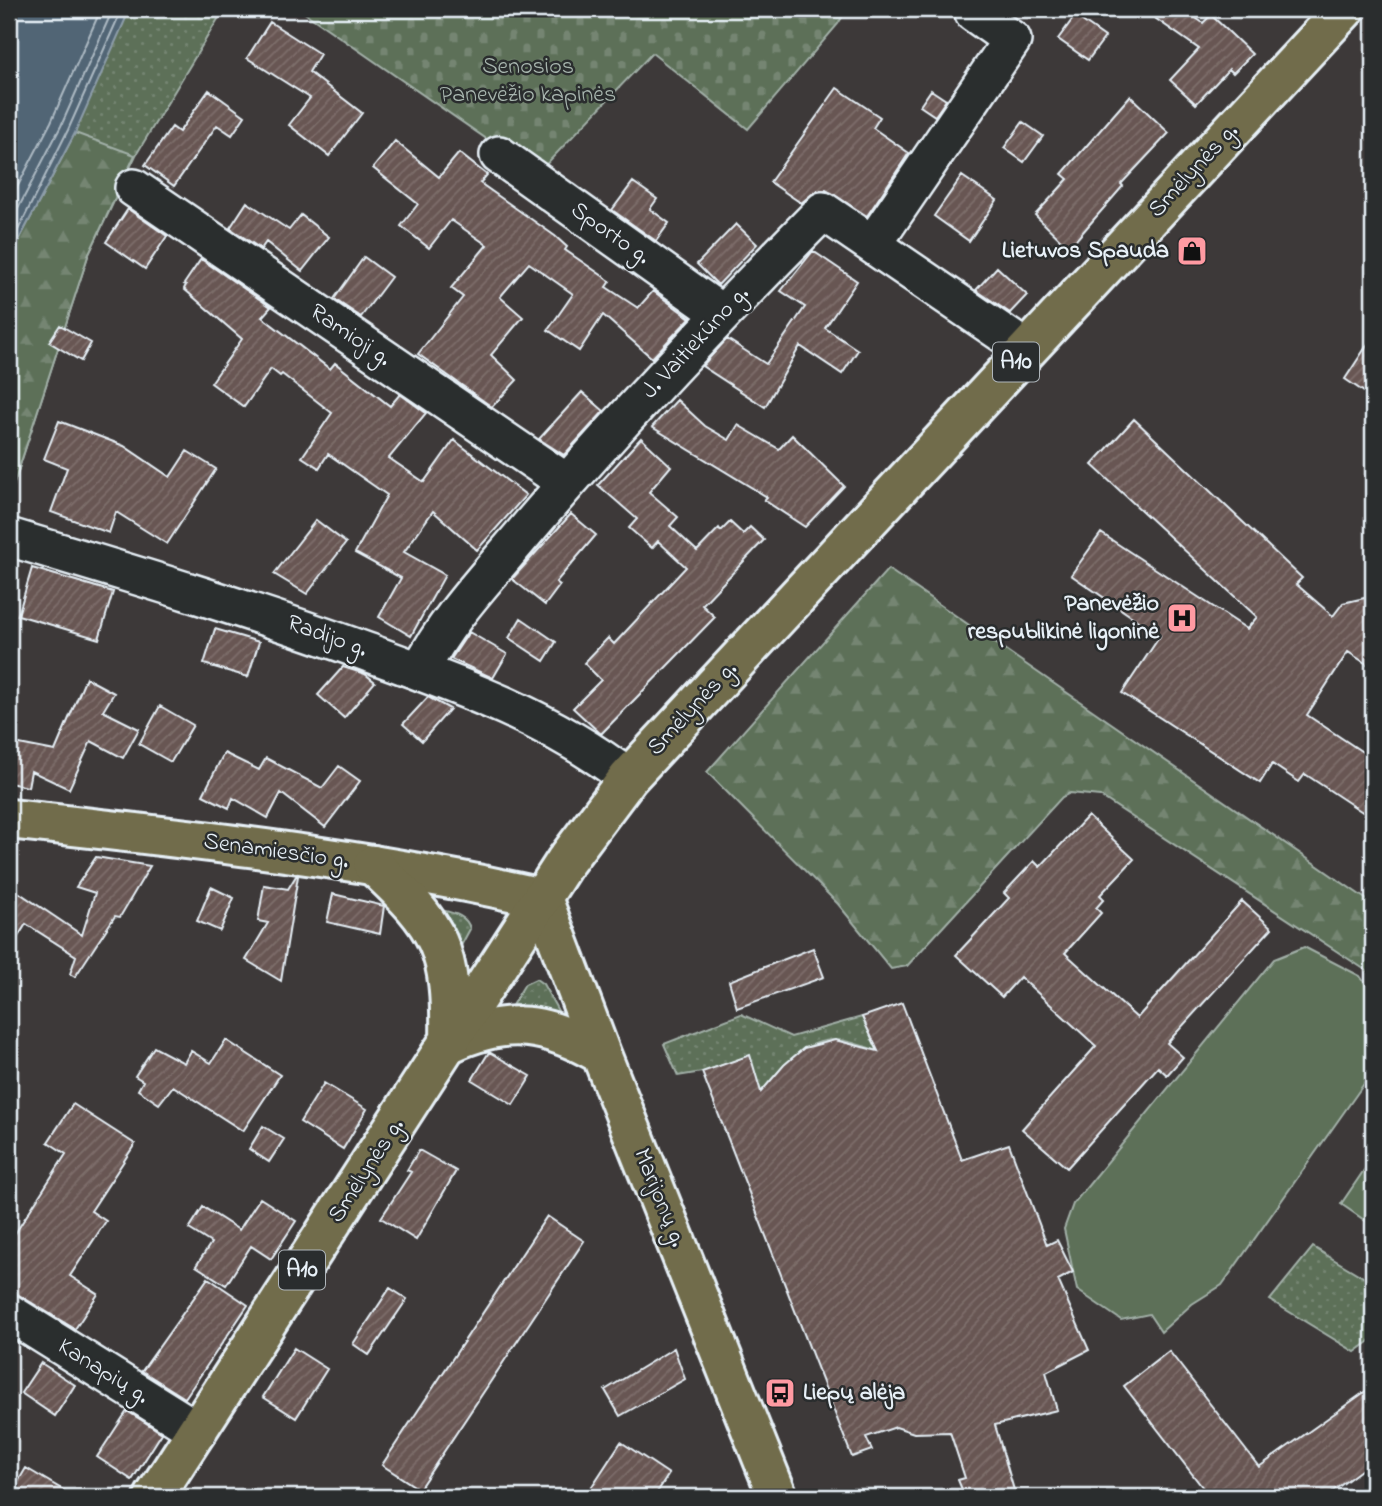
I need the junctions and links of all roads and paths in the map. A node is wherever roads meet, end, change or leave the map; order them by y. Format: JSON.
{"nodes":[{"id":1,"x":1345,"y":9,"type":"edge"},
{"id":2,"x":974,"y":13,"type":"dead end"},
{"id":3,"x":499,"y":155,"type":"dead end"},
{"id":4,"x":134,"y":188,"type":"dead end"},
{"id":5,"x":873,"y":244,"type":"junction"},
{"id":6,"x":722,"y":314,"type":"junction"},
{"id":7,"x":1027,"y":349,"type":"junction"},
{"id":8,"x":567,"y":483,"type":"junction"},
{"id":9,"x":9,"y":537,"type":"edge"},
{"id":10,"x":420,"y":671,"type":"junction"},
{"id":11,"x":628,"y":778,"type":"junction"},
{"id":12,"x":9,"y":818,"type":"edge"},
{"id":13,"x":373,"y":865,"type":"junction"},
{"id":14,"x":542,"y":898,"type":"junction"},
{"id":15,"x":450,"y":1043,"type":"junction"},
{"id":16,"x":601,"y":1055,"type":"junction"},
{"id":17,"x":9,"y":1313,"type":"edge"},
{"id":18,"x":198,"y":1431,"type":"junction"},
{"id":19,"x":155,"y":1497,"type":"edge"},
{"id":20,"x":778,"y":1497,"type":"edge"}],
"edges":[{"from":1,"to":7,"type":"main road","name":"Smėlynės g.","number":"A10"},
{"from":2,"to":5,"type":"street"},
{"from":3,"to":6,"type":"street","name":"Sporto g."},
{"from":4,"to":8,"type":"street","name":"Ramioji g."},
{"from":5,"to":6,"type":"street","name":"J. Vaitiekūno g."},
{"from":5,"to":7,"type":"street","name":"J. Vaitiekūno g."},
{"from":6,"to":8,"type":"street","name":"J. Vaitiekūno g."},
{"from":7,"to":11,"type":"main road","name":"Smėlynės g.","number":"A10"},
{"from":8,"to":10,"type":"street","name":"J. Vaitiekūno g."},
{"from":9,"to":10,"type":"street","name":"Radijo g."},
{"from":10,"to":11,"type":"street","name":"Radijo g."},
{"from":11,"to":14,"type":"main road","name":"Smėlynės g.","number":"A10"},
{"from":12,"to":13,"type":"main road","name":"Senamiesčio g."},
{"from":13,"to":14,"type":"main road","name":"Senamiesčio g."},
{"from":13,"to":15,"type":"main road"},
{"from":14,"to":15,"type":"main road","name":"Smėlynės g.","number":"A10"},
{"from":14,"to":16,"type":"main road","name":"Marijonų g."},
{"from":15,"to":16,"type":"main road"},
{"from":15,"to":18,"type":"main road","name":"Smėlynės g.","number":"A10"},
{"from":16,"to":20,"type":"main road","name":"Marijonų g."},
{"from":17,"to":18,"type":"street","name":"Kanapių g."},
{"from":18,"to":19,"type":"main road","name":"Smėlynės g.","number":"A10"}]}
